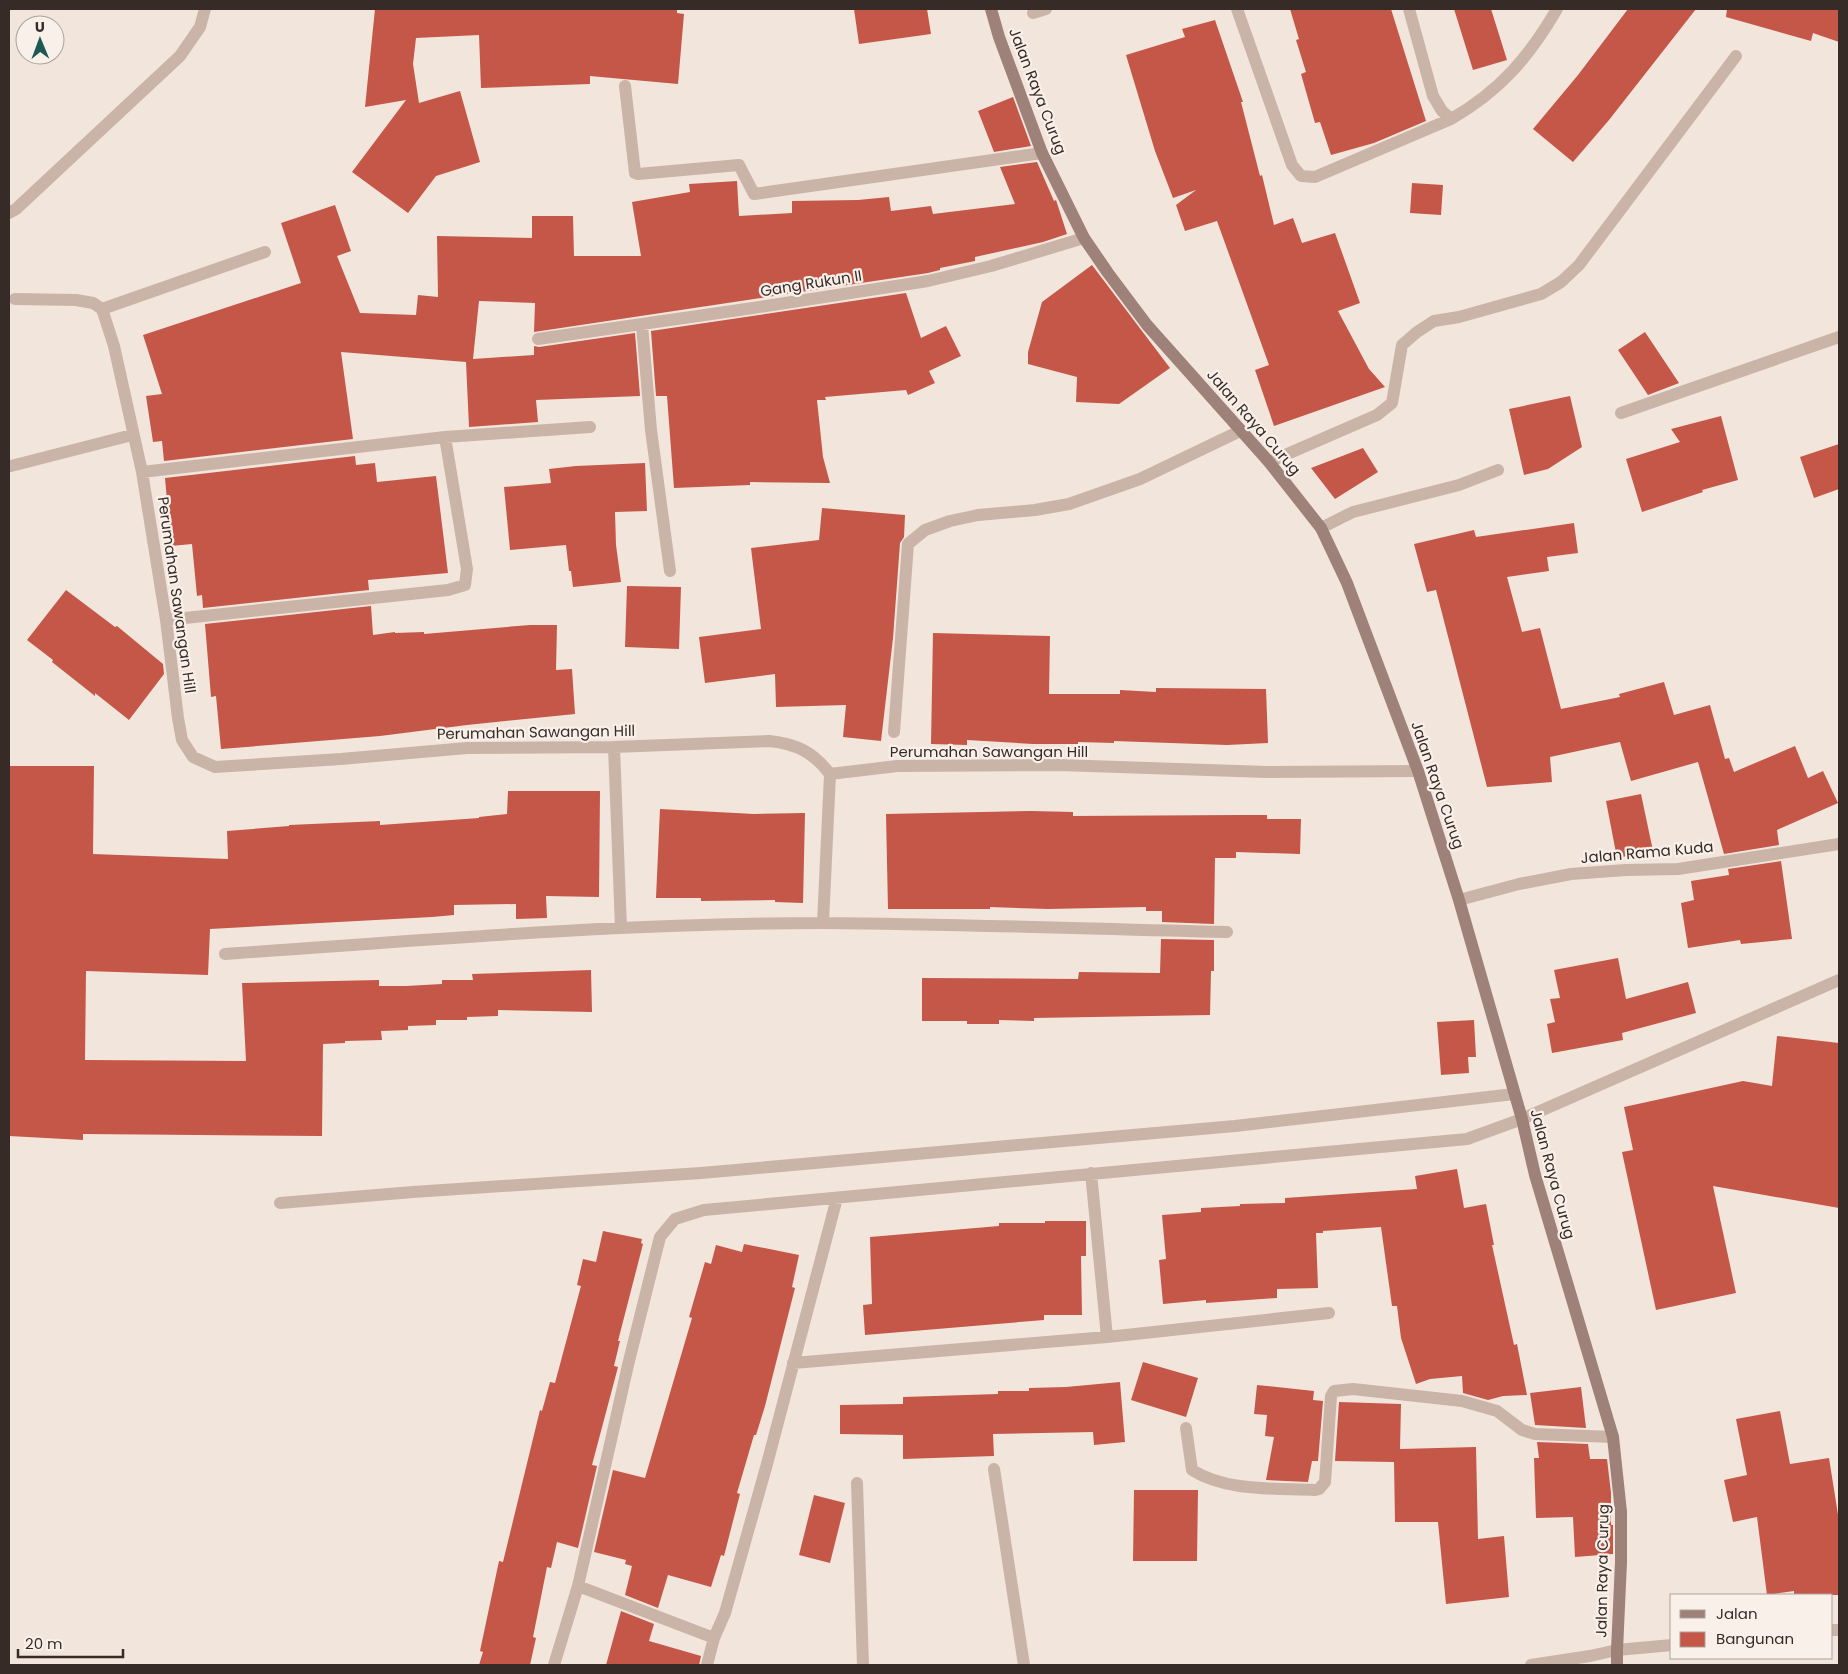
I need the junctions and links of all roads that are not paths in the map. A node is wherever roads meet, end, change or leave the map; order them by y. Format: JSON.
{"nodes":[{"id":1,"x":205,"y":9,"type":"edge"},
{"id":2,"x":991,"y":9,"type":"edge"},
{"id":3,"x":1046,"y":9,"type":"edge"},
{"id":4,"x":1237,"y":9,"type":"edge"},
{"id":5,"x":1409,"y":9,"type":"edge"},
{"id":6,"x":1557,"y":9,"type":"edge"},
{"id":7,"x":1033,"y":13,"type":"dead end"},
{"id":8,"x":1736,"y":56,"type":"dead end"},
{"id":9,"x":624,"y":86,"type":"dead end"},
{"id":10,"x":1451,"y":119,"type":"junction"},
{"id":11,"x":1042,"y":153,"type":"junction"},
{"id":12,"x":9,"y":213,"type":"edge"},
{"id":13,"x":1084,"y":238,"type":"junction"},
{"id":14,"x":265,"y":252,"type":"dead end"},
{"id":15,"x":15,"y":299,"type":"dead end"},
{"id":16,"x":102,"y":308,"type":"junction"},
{"id":17,"x":642,"y":325,"type":"junction"},
{"id":18,"x":1839,"y":337,"type":"edge"},
{"id":19,"x":538,"y":339,"type":"dead end"},
{"id":20,"x":1621,"y":413,"type":"dead end"},
{"id":21,"x":590,"y":427,"type":"dead end"},
{"id":22,"x":1240,"y":430,"type":"junction"},
{"id":23,"x":132,"y":435,"type":"junction"},
{"id":24,"x":445,"y":437,"type":"junction"},
{"id":25,"x":1269,"y":462,"type":"junction"},
{"id":26,"x":11,"y":466,"type":"dead end"},
{"id":27,"x":1498,"y":470,"type":"dead end"},
{"id":28,"x":142,"y":472,"type":"junction"},
{"id":29,"x":1321,"y":528,"type":"junction"},
{"id":30,"x":670,"y":571,"type":"dead end"},
{"id":31,"x":166,"y":620,"type":"junction"},
{"id":32,"x":894,"y":732,"type":"dead end"},
{"id":33,"x":614,"y":747,"type":"junction"},
{"id":34,"x":1418,"y":771,"type":"junction"},
{"id":35,"x":830,"y":774,"type":"junction"},
{"id":36,"x":1839,"y":844,"type":"edge"},
{"id":37,"x":1459,"y":900,"type":"junction"},
{"id":38,"x":822,"y":924,"type":"junction"},
{"id":39,"x":620,"y":928,"type":"junction"},
{"id":40,"x":1227,"y":932,"type":"dead end"},
{"id":41,"x":225,"y":954,"type":"dead end"},
{"id":42,"x":1839,"y":980,"type":"edge"},
{"id":43,"x":1514,"y":1094,"type":"junction"},
{"id":44,"x":1522,"y":1119,"type":"junction"},
{"id":45,"x":1091,"y":1173,"type":"junction"},
{"id":46,"x":837,"y":1198,"type":"junction"},
{"id":47,"x":280,"y":1203,"type":"dead end"},
{"id":48,"x":1329,"y":1313,"type":"dead end"},
{"id":49,"x":1107,"y":1337,"type":"junction"},
{"id":50,"x":793,"y":1363,"type":"junction"},
{"id":51,"x":1186,"y":1428,"type":"dead end"},
{"id":52,"x":1613,"y":1437,"type":"junction"},
{"id":53,"x":994,"y":1469,"type":"dead end"},
{"id":54,"x":857,"y":1483,"type":"dead end"},
{"id":55,"x":578,"y":1586,"type":"junction"},
{"id":56,"x":714,"y":1638,"type":"junction"},
{"id":57,"x":1670,"y":1645,"type":"edge"},
{"id":58,"x":1616,"y":1650,"type":"junction"},
{"id":59,"x":554,"y":1665,"type":"edge"},
{"id":60,"x":707,"y":1665,"type":"edge"},
{"id":61,"x":863,"y":1665,"type":"edge"},
{"id":62,"x":1024,"y":1665,"type":"edge"},
{"id":63,"x":1532,"y":1665,"type":"edge"},
{"id":64,"x":1617,"y":1665,"type":"edge"}],
"edges":[{"from":1,"to":12,"type":"street"},
{"from":2,"to":11,"type":"main road","name":"Jalan Raya Curug"},
{"from":3,"to":7,"type":"street"},
{"from":4,"to":10,"type":"street"},
{"from":5,"to":10,"type":"street"},
{"from":6,"to":10,"type":"street"},
{"from":8,"to":25,"type":"street"},
{"from":9,"to":11,"type":"street"},
{"from":11,"to":13,"type":"main road","name":"Jalan Raya Curug"},
{"from":13,"to":17,"type":"street","name":"Gang Rukun II"},
{"from":13,"to":22,"type":"main road","name":"Jalan Raya Curug"},
{"from":14,"to":16,"type":"street"},
{"from":15,"to":16,"type":"street"},
{"from":16,"to":23,"type":"street","name":"Perumahan Sawangan Hill"},
{"from":17,"to":19,"type":"street","name":"Gang Rukun II"},
{"from":17,"to":30,"type":"street"},
{"from":18,"to":20,"type":"street"},
{"from":21,"to":24,"type":"street"},
{"from":22,"to":25,"type":"main road","name":"Jalan Raya Curug"},
{"from":22,"to":32,"type":"street"},
{"from":23,"to":26,"type":"street"},
{"from":23,"to":28,"type":"street","name":"Perumahan Sawangan Hill"},
{"from":24,"to":28,"type":"street"},
{"from":24,"to":31,"type":"street"},
{"from":25,"to":29,"type":"main road","name":"Jalan Raya Curug"},
{"from":27,"to":29,"type":"street"},
{"from":28,"to":31,"type":"street","name":"Perumahan Sawangan Hill"},
{"from":29,"to":34,"type":"main road","name":"Jalan Raya Curug"},
{"from":31,"to":33,"type":"street","name":"Perumahan Sawangan Hill"},
{"from":33,"to":35,"type":"street","name":"Perumahan Sawangan Hill"},
{"from":33,"to":39,"type":"street"},
{"from":34,"to":35,"type":"street","name":"Perumahan Sawangan Hill"},
{"from":34,"to":37,"type":"main road","name":"Jalan Raya Curug"},
{"from":35,"to":38,"type":"street"},
{"from":36,"to":37,"type":"street","name":"Jalan Rama Kuda"},
{"from":37,"to":43,"type":"main road","name":"Jalan Raya Curug"},
{"from":38,"to":39,"type":"street"},
{"from":38,"to":40,"type":"street"},
{"from":39,"to":41,"type":"street"},
{"from":42,"to":44,"type":"street"},
{"from":43,"to":44,"type":"main road","name":"Jalan Raya Curug"},
{"from":43,"to":47,"type":"street"},
{"from":44,"to":45,"type":"street"},
{"from":44,"to":52,"type":"main road","name":"Jalan Raya Curug"},
{"from":45,"to":46,"type":"street"},
{"from":45,"to":49,"type":"street"},
{"from":46,"to":50,"type":"street"},
{"from":46,"to":55,"type":"street"},
{"from":48,"to":49,"type":"street"},
{"from":49,"to":50,"type":"street"},
{"from":50,"to":56,"type":"street"},
{"from":51,"to":52,"type":"street"},
{"from":52,"to":58,"type":"main road","name":"Jalan Raya Curug"},
{"from":53,"to":62,"type":"street"},
{"from":54,"to":61,"type":"street"},
{"from":55,"to":56,"type":"street"},
{"from":55,"to":59,"type":"street"},
{"from":56,"to":60,"type":"street"},
{"from":57,"to":58,"type":"street"},
{"from":58,"to":63,"type":"street"},
{"from":58,"to":64,"type":"main road","name":"Jalan Raya Curug"}]}
